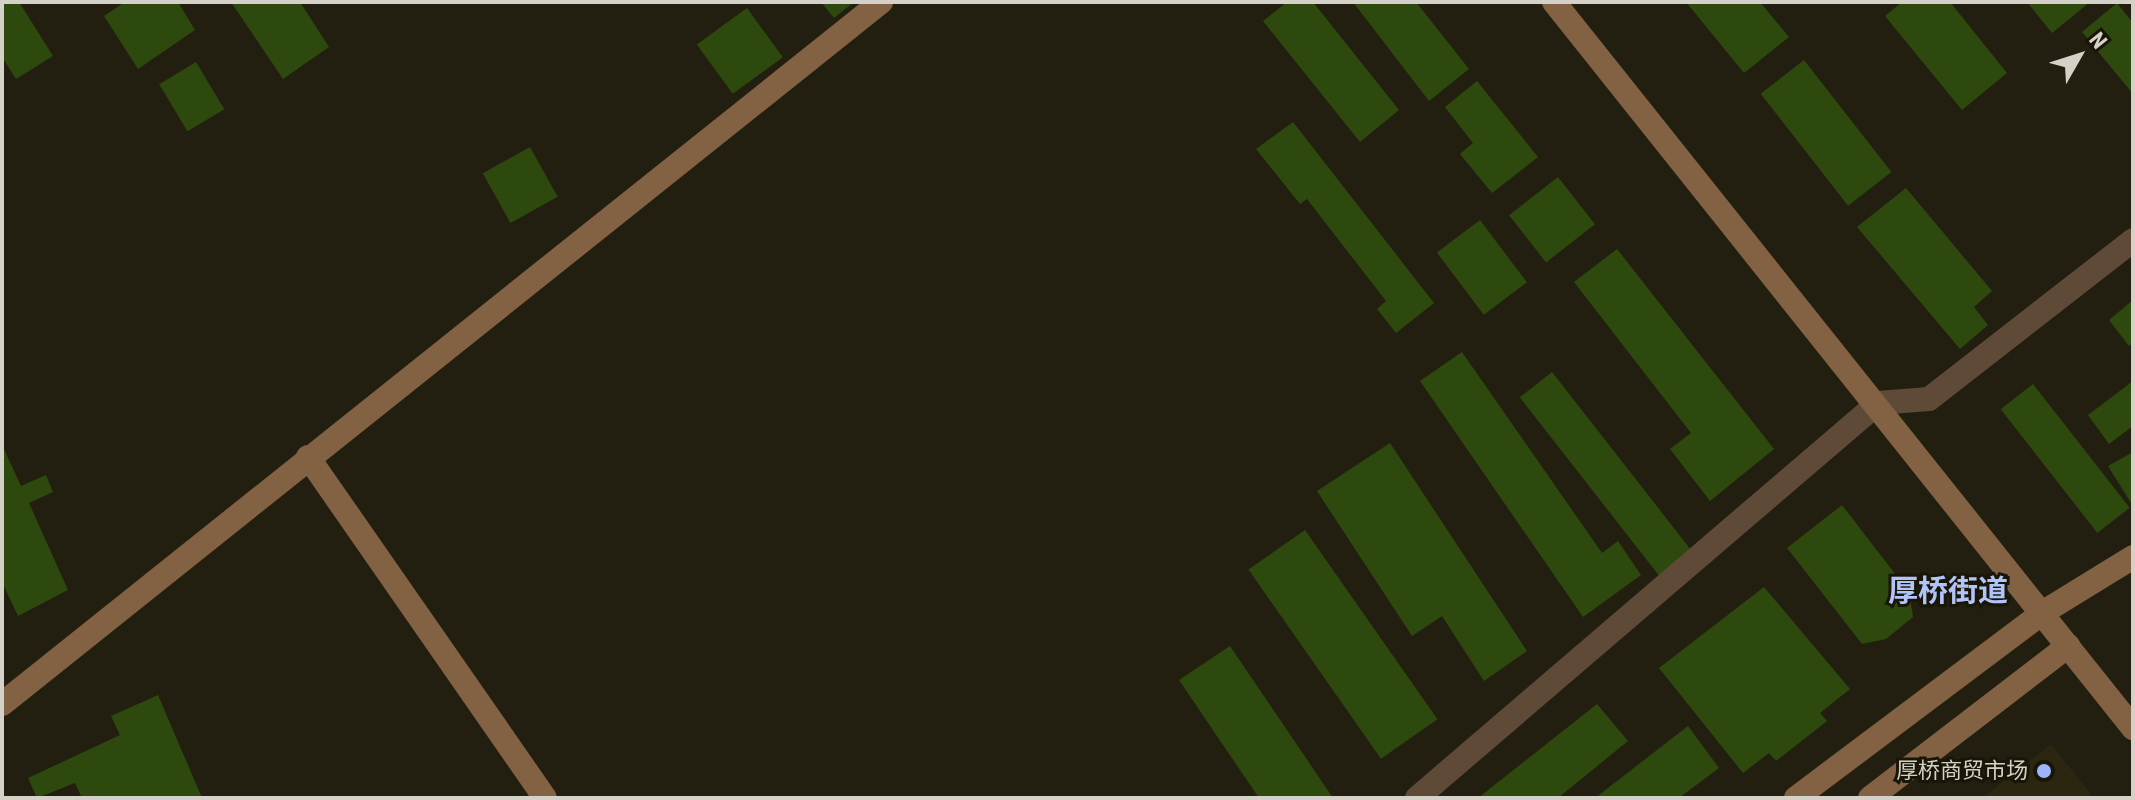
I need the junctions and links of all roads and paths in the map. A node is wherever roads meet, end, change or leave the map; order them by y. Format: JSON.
{"nodes":[{"id":1,"x":881,"y":2,"type":"edge"},
{"id":2,"x":1554,"y":2,"type":"edge"},
{"id":3,"x":2133,"y":240,"type":"edge"},
{"id":4,"x":1878,"y":403,"type":"junction"},
{"id":5,"x":308,"y":457,"type":"junction"},
{"id":6,"x":2133,"y":557,"type":"edge"},
{"id":7,"x":2042,"y":613,"type":"junction"},
{"id":8,"x":2068,"y":646,"type":"junction"},
{"id":9,"x":2,"y":704,"type":"edge"},
{"id":10,"x":2133,"y":728,"type":"edge"},
{"id":11,"x":545,"y":798,"type":"edge"},
{"id":12,"x":1417,"y":798,"type":"edge"},
{"id":13,"x":1796,"y":798,"type":"edge"},
{"id":14,"x":1870,"y":798,"type":"edge"}],
"edges":[{"from":1,"to":5,"type":"street"},
{"from":2,"to":4,"type":"street"},
{"from":3,"to":4,"type":"street"},
{"from":4,"to":7,"type":"street"},
{"from":4,"to":12,"type":"street"},
{"from":5,"to":9,"type":"street"},
{"from":5,"to":11,"type":"street"},
{"from":6,"to":7,"type":"street"},
{"from":7,"to":8,"type":"street"},
{"from":7,"to":13,"type":"street"},
{"from":8,"to":10,"type":"street"},
{"from":8,"to":14,"type":"street"}]}
